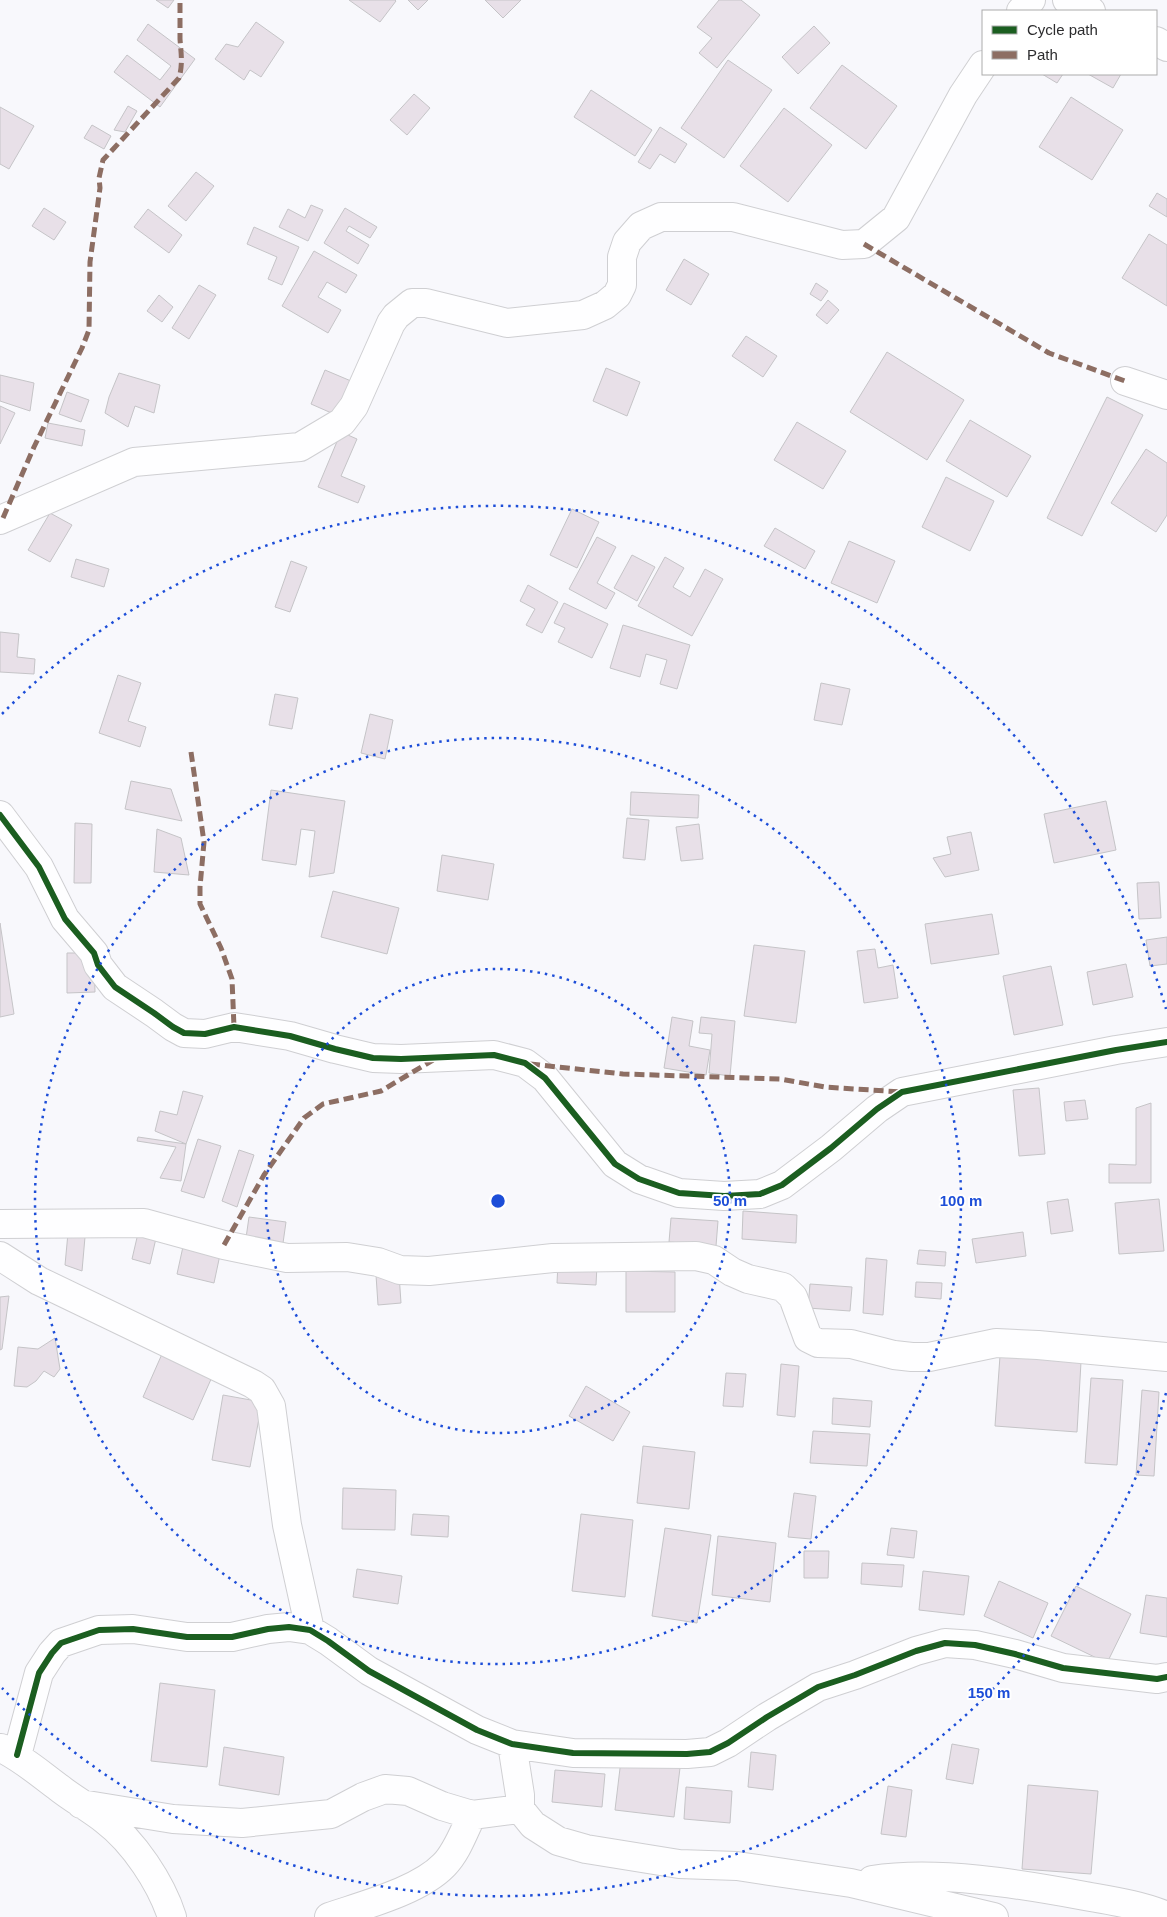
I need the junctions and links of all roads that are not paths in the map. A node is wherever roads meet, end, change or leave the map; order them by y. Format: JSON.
{"nodes":[{"id":1,"x":1031,"y":0,"type":"edge"},
{"id":2,"x":1067,"y":0,"type":"edge"},
{"id":3,"x":1022,"y":10,"type":"edge"},
{"id":4,"x":1089,"y":10,"type":"edge"},
{"id":5,"x":982,"y":66,"type":"edge"},
{"id":6,"x":1125,"y":381,"type":"dead end"},
{"id":7,"x":1167,"y":395,"type":"edge"},
{"id":8,"x":0,"y":520,"type":"edge"},
{"id":9,"x":0,"y":815,"type":"edge"},
{"id":10,"x":1167,"y":1042,"type":"edge"},
{"id":11,"x":0,"y":1224,"type":"edge"},
{"id":12,"x":0,"y":1256,"type":"edge"},
{"id":13,"x":1167,"y":1357,"type":"edge"},
{"id":14,"x":310,"y":1630,"type":"junction"},
{"id":15,"x":1167,"y":1677,"type":"edge"},
{"id":16,"x":512,"y":1744,"type":"junction"},
{"id":17,"x":8,"y":1752,"type":"edge"},
{"id":18,"x":81,"y":1804,"type":"junction"},
{"id":19,"x":520,"y":1809,"type":"junction"},
{"id":20,"x":472,"y":1814,"type":"junction"},
{"id":21,"x":851,"y":1883,"type":"junction"},
{"id":22,"x":1167,"y":1916,"type":"edge"},
{"id":23,"x":172,"y":1917,"type":"edge"},
{"id":24,"x":330,"y":1917,"type":"edge"},
{"id":25,"x":994,"y":1917,"type":"edge"}],
"edges":[{"from":1,"to":3,"type":"street"},
{"from":2,"to":4,"type":"street"},
{"from":5,"to":8,"type":"street"},
{"from":6,"to":7,"type":"street"},
{"from":9,"to":10,"type":"street"},
{"from":11,"to":13,"type":"street"},
{"from":12,"to":14,"type":"street"},
{"from":14,"to":16,"type":"street"},
{"from":14,"to":17,"type":"street"},
{"from":15,"to":16,"type":"street"},
{"from":16,"to":19,"type":"street"},
{"from":17,"to":18,"type":"street"},
{"from":18,"to":20,"type":"street"},
{"from":18,"to":23,"type":"street"},
{"from":19,"to":20,"type":"street"},
{"from":19,"to":21,"type":"street"},
{"from":20,"to":24,"type":"street"},
{"from":21,"to":22,"type":"street"},
{"from":21,"to":25,"type":"street"}]}
